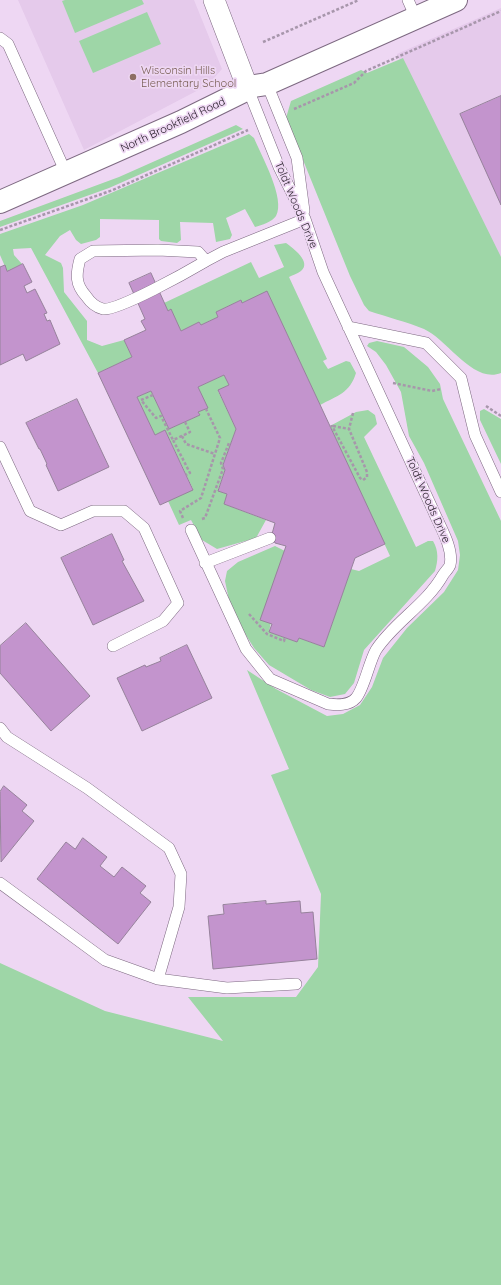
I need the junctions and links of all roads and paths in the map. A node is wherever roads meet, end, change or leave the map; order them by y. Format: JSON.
{"nodes":[{"id":1,"x":214,"y":0,"type":"edge"},
{"id":2,"x":359,"y":0,"type":"edge"},
{"id":3,"x":456,"y":0,"type":"edge"},
{"id":4,"x":412,"y":9,"type":"edge"},
{"id":5,"x":0,"y":38,"type":"edge"},
{"id":6,"x":263,"y":42,"type":"dead end"},
{"id":7,"x":258,"y":86,"type":"junction"},
{"id":8,"x":66,"y":174,"type":"junction"},
{"id":9,"x":0,"y":202,"type":"edge"},
{"id":10,"x":304,"y":219,"type":"junction"},
{"id":11,"x":206,"y":261,"type":"junction"},
{"id":12,"x":348,"y":327,"type":"junction"},
{"id":13,"x":390,"y":378,"type":"dead end"},
{"id":14,"x":441,"y":389,"type":"dead end"},
{"id":15,"x":153,"y":395,"type":"dead end"},
{"id":16,"x":486,"y":406,"type":"dead end"},
{"id":17,"x":206,"y":409,"type":"dead end"},
{"id":18,"x":353,"y":413,"type":"dead end"},
{"id":19,"x":501,"y":416,"type":"edge"},
{"id":20,"x":185,"y":422,"type":"dead end"},
{"id":21,"x":349,"y":429,"type":"junction"},
{"id":22,"x":182,"y":436,"type":"junction"},
{"id":23,"x":173,"y":440,"type":"junction"},
{"id":24,"x":231,"y":443,"type":"dead end"},
{"id":25,"x":0,"y":447,"type":"edge"},
{"id":26,"x":215,"y":454,"type":"junction"},
{"id":27,"x":186,"y":475,"type":"dead end"},
{"id":28,"x":501,"y":492,"type":"edge"},
{"id":29,"x":199,"y":521,"type":"dead end"},
{"id":30,"x":187,"y":526,"type":"joint"},
{"id":31,"x":270,"y":538,"type":"dead end"},
{"id":32,"x":205,"y":563,"type":"junction"},
{"id":33,"x":247,"y":611,"type":"dead end"},
{"id":34,"x":284,"y":637,"type":"dead end"},
{"id":35,"x":113,"y":646,"type":"dead end"},
{"id":36,"x":0,"y":728,"type":"edge"},
{"id":37,"x":0,"y":883,"type":"edge"},
{"id":38,"x":158,"y":979,"type":"junction"},
{"id":39,"x":296,"y":984,"type":"dead end"}],
"edges":[{"from":1,"to":7,"type":"street"},
{"from":2,"to":6,"type":"path"},
{"from":3,"to":4,"type":"street","name":"North Brookfield Road"},
{"from":4,"to":7,"type":"street","name":"North Brookfield Road"},
{"from":5,"to":8,"type":"lane"},
{"from":7,"to":8,"type":"street","name":"North Brookfield Road"},
{"from":7,"to":10,"type":"lane","name":"Toldt Woods Drive"},
{"from":7,"to":10,"type":"lane"},
{"from":8,"to":9,"type":"street","name":"North Brookfield Road"},
{"from":10,"to":11,"type":"lane"},
{"from":10,"to":12,"type":"lane","name":"Toldt Woods Drive"},
{"from":11,"to":11,"type":"lane"},
{"from":12,"to":28,"type":"lane"},
{"from":12,"to":32,"type":"lane","name":"Toldt Woods Drive"},
{"from":13,"to":14,"type":"path"},
{"from":15,"to":23,"type":"path"},
{"from":16,"to":19,"type":"path"},
{"from":17,"to":26,"type":"path"},
{"from":18,"to":21,"type":"path"},
{"from":20,"to":22,"type":"path"},
{"from":21,"to":21,"type":"path"},
{"from":22,"to":23,"type":"path"},
{"from":22,"to":26,"type":"path"},
{"from":23,"to":27,"type":"path"},
{"from":24,"to":29,"type":"path"},
{"from":25,"to":35,"type":"lane"},
{"from":26,"to":30,"type":"path"},
{"from":30,"to":32,"type":"lane","name":"Toldt Woods Drive"},
{"from":31,"to":32,"type":"lane"},
{"from":33,"to":34,"type":"path"},
{"from":36,"to":38,"type":"lane"},
{"from":37,"to":38,"type":"lane"},
{"from":38,"to":39,"type":"lane"}]}
